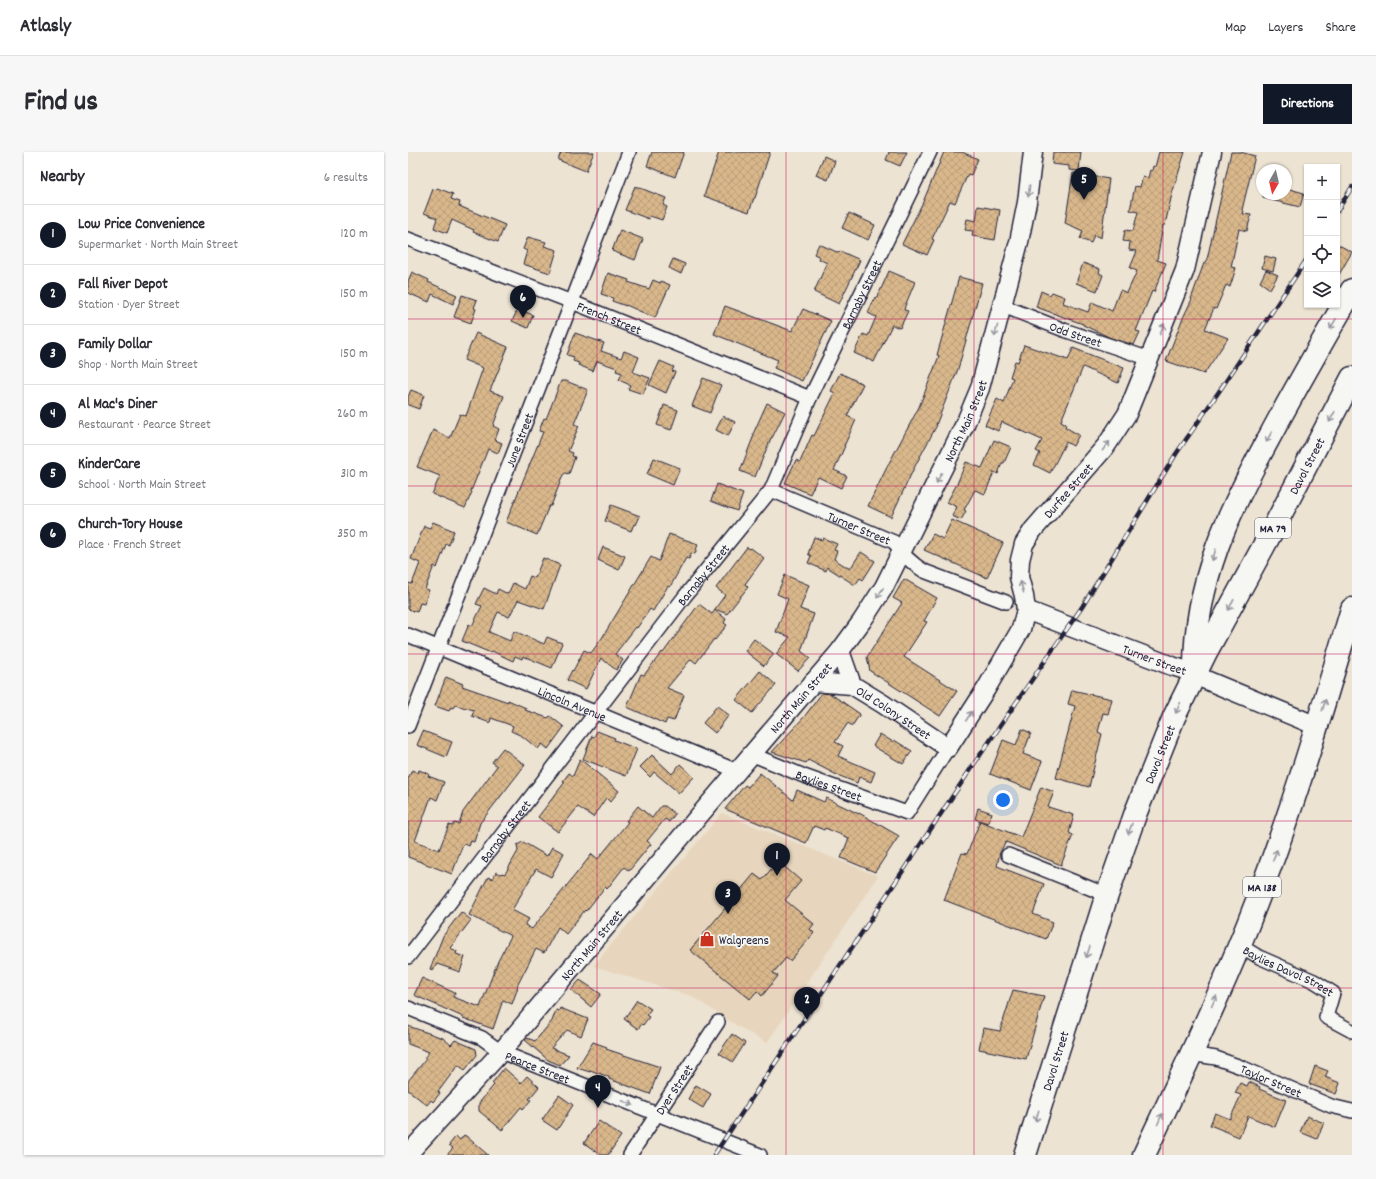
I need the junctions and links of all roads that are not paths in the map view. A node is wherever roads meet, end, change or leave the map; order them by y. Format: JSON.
{"nodes":[{"id":1,"x":628,"y":152,"type":"edge"},
{"id":2,"x":930,"y":152,"type":"edge"},
{"id":3,"x":1212,"y":152,"type":"edge"},
{"id":4,"x":1029,"y":153,"type":"edge"},
{"id":5,"x":408,"y":238,"type":"edge"},
{"id":6,"x":1352,"y":290,"type":"edge"},
{"id":7,"x":572,"y":302,"type":"junction"},
{"id":8,"x":1002,"y":306,"type":"junction"},
{"id":9,"x":1150,"y":359,"type":"junction"},
{"id":10,"x":1352,"y":378,"type":"edge"},
{"id":11,"x":810,"y":398,"type":"junction"},
{"id":12,"x":771,"y":490,"type":"junction"},
{"id":13,"x":902,"y":553,"type":"junction"},
{"id":14,"x":1006,"y":602,"type":"dead end"},
{"id":15,"x":1352,"y":609,"type":"edge"},
{"id":16,"x":1026,"y":610,"type":"junction"},
{"id":17,"x":408,"y":635,"type":"edge"},
{"id":18,"x":439,"y":648,"type":"junction"},
{"id":19,"x":840,"y":651,"type":"junction"},
{"id":20,"x":1195,"y":673,"type":"junction"},
{"id":21,"x":813,"y":682,"type":"junction"},
{"id":22,"x":852,"y":685,"type":"junction"},
{"id":23,"x":597,"y":712,"type":"junction"},
{"id":24,"x":408,"y":726,"type":"edge"},
{"id":25,"x":1318,"y":726,"type":"junction"},
{"id":26,"x":948,"y":748,"type":"junction"},
{"id":27,"x":751,"y":754,"type":"junction"},
{"id":28,"x":737,"y":771,"type":"junction"},
{"id":29,"x":907,"y":814,"type":"joint"},
{"id":30,"x":1008,"y":855,"type":"dead end"},
{"id":31,"x":1105,"y":901,"type":"junction"},
{"id":32,"x":1239,"y":945,"type":"junction"},
{"id":33,"x":408,"y":957,"type":"edge"},
{"id":34,"x":408,"y":1008,"type":"edge"},
{"id":35,"x":718,"y":1022,"type":"dead end"},
{"id":36,"x":1352,"y":1031,"type":"edge"},
{"id":37,"x":501,"y":1052,"type":"junction"},
{"id":38,"x":1190,"y":1054,"type":"junction"},
{"id":39,"x":1352,"y":1111,"type":"edge"},
{"id":40,"x":656,"y":1114,"type":"junction"},
{"id":41,"x":408,"y":1154,"type":"edge"},
{"id":42,"x":630,"y":1155,"type":"edge"},
{"id":43,"x":760,"y":1155,"type":"edge"},
{"id":44,"x":1025,"y":1155,"type":"edge"},
{"id":45,"x":1144,"y":1155,"type":"edge"}],
"edges":[{"from":1,"to":7,"type":"street","name":"June Street"},
{"from":2,"to":11,"type":"street","name":"Barnaby Street"},
{"from":9,"to":3,"type":"main road","name":"Durfee Street","one_way":true},
{"from":4,"to":8,"type":"main road","name":"North Main Street","one_way":true},
{"from":5,"to":7,"type":"street","name":"French Street"},
{"from":6,"to":20,"type":"highway","one_way":true},
{"from":7,"to":11,"type":"street","name":"French Street"},
{"from":7,"to":18,"type":"street","name":"June Street"},
{"from":8,"to":9,"type":"street","name":"Odd Street"},
{"from":8,"to":13,"type":"main road","name":"North Main Street","one_way":true},
{"from":16,"to":9,"type":"main road","name":"Durfee Street","one_way":true},
{"from":10,"to":20,"type":"highway","name":"Davol Street","number":"MA 79","one_way":true},
{"from":11,"to":12,"type":"street","name":"Barnaby Street"},
{"from":12,"to":13,"type":"street","name":"Turner Street"},
{"from":12,"to":23,"type":"street","name":"Barnaby Street"},
{"from":13,"to":14,"type":"street","name":"Turner Street"},
{"from":13,"to":19,"type":"main road","name":"North Main Street","one_way":true},
{"from":25,"to":15,"type":"highway","number":"MA 138","one_way":true},
{"from":16,"to":20,"type":"main road","name":"Turner Street"},
{"from":26,"to":16,"type":"main road","name":"Durfee Street","one_way":true},
{"from":17,"to":18,"type":"street","name":"Lincoln Avenue"},
{"from":18,"to":23,"type":"street","name":"Lincoln Avenue"},
{"from":18,"to":24,"type":"street","name":"June Street"},
{"from":19,"to":21,"type":"main road","name":"North Main Street"},
{"from":19,"to":22,"type":"main road"},
{"from":20,"to":25,"type":"main road","name":"Turner Street"},
{"from":20,"to":31,"type":"highway","name":"Davol Street","one_way":true},
{"from":21,"to":22,"type":"main road","name":"Old Colony Street"},
{"from":21,"to":27,"type":"main road","name":"North Main Street"},
{"from":22,"to":26,"type":"main road","name":"Old Colony Street"},
{"from":23,"to":28,"type":"street","name":"Lincoln Avenue"},
{"from":23,"to":33,"type":"street","name":"Barnaby Street"},
{"from":32,"to":25,"type":"highway","number":"MA 138","one_way":true},
{"from":26,"to":29,"type":"street","name":"Durfee Street"},
{"from":27,"to":28,"type":"main road","name":"North Main Street"},
{"from":27,"to":29,"type":"street","name":"Baylies Street"},
{"from":28,"to":37,"type":"main road","name":"North Main Street"},
{"from":30,"to":31,"type":"street"},
{"from":31,"to":44,"type":"highway","name":"Davol Street","one_way":true},
{"from":32,"to":36,"type":"street","name":"Baylies Davol Street"},
{"from":38,"to":32,"type":"highway","number":"MA 138","one_way":true},
{"from":34,"to":37,"type":"street","name":"Pearce Street"},
{"from":35,"to":40,"type":"street","name":"Dyer Street"},
{"from":37,"to":40,"type":"street","name":"Pearce Street","one_way":true},
{"from":37,"to":41,"type":"main road","name":"North Main Street"},
{"from":38,"to":39,"type":"street","name":"Taylor Street"},
{"from":45,"to":38,"type":"highway","number":"MA 138","one_way":true},
{"from":40,"to":42,"type":"street","name":"Dyer Street"},
{"from":40,"to":43,"type":"street","name":"Pearce Street"}]}
